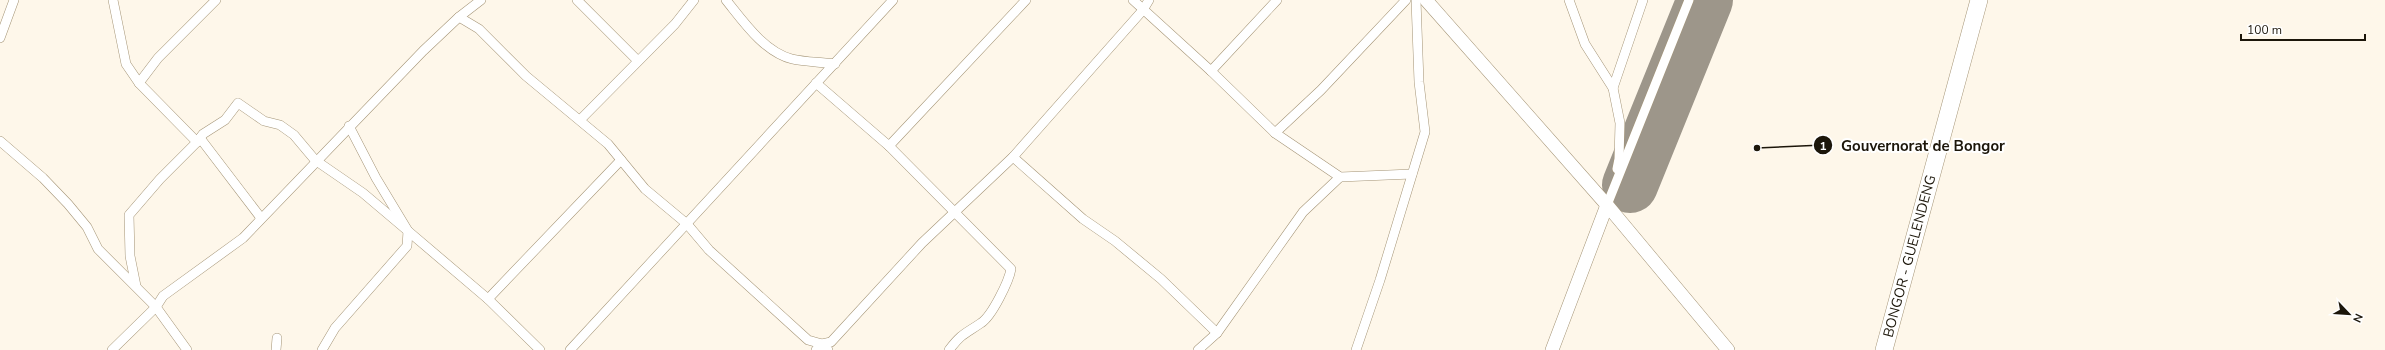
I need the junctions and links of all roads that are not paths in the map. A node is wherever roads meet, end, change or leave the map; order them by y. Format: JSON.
{"nodes":[{"id":1,"x":14,"y":0,"type":"edge"},
{"id":2,"x":113,"y":0,"type":"edge"},
{"id":3,"x":216,"y":0,"type":"edge"},
{"id":4,"x":481,"y":0,"type":"edge"},
{"id":5,"x":577,"y":0,"type":"edge"},
{"id":6,"x":694,"y":0,"type":"edge"},
{"id":7,"x":726,"y":0,"type":"edge"},
{"id":8,"x":893,"y":0,"type":"edge"},
{"id":9,"x":1026,"y":0,"type":"edge"},
{"id":10,"x":1133,"y":0,"type":"edge"},
{"id":11,"x":1149,"y":0,"type":"edge"},
{"id":12,"x":1277,"y":0,"type":"edge"},
{"id":13,"x":1406,"y":0,"type":"edge"},
{"id":14,"x":1416,"y":0,"type":"edge"},
{"id":15,"x":1426,"y":0,"type":"edge"},
{"id":16,"x":1570,"y":0,"type":"edge"},
{"id":17,"x":1643,"y":0,"type":"edge"},
{"id":18,"x":1689,"y":0,"type":"edge"},
{"id":19,"x":1979,"y":0,"type":"edge"},
{"id":20,"x":1143,"y":10,"type":"junction"},
{"id":21,"x":459,"y":17,"type":"junction"},
{"id":22,"x":0,"y":38,"type":"edge"},
{"id":23,"x":638,"y":61,"type":"junction"},
{"id":24,"x":835,"y":64,"type":"junction"},
{"id":25,"x":1212,"y":71,"type":"junction"},
{"id":26,"x":139,"y":83,"type":"junction"},
{"id":27,"x":816,"y":83,"type":"junction"},
{"id":28,"x":1613,"y":88,"type":"junction"},
{"id":29,"x":580,"y":120,"type":"junction"},
{"id":30,"x":349,"y":126,"type":"junction"},
{"id":31,"x":1274,"y":134,"type":"junction"},
{"id":32,"x":199,"y":140,"type":"junction"},
{"id":33,"x":0,"y":142,"type":"edge"},
{"id":34,"x":889,"y":146,"type":"junction"},
{"id":35,"x":1013,"y":157,"type":"junction"},
{"id":36,"x":315,"y":160,"type":"junction"},
{"id":37,"x":621,"y":160,"type":"junction"},
{"id":38,"x":1412,"y":174,"type":"junction"},
{"id":39,"x":1340,"y":177,"type":"junction"},
{"id":40,"x":1607,"y":205,"type":"junction"},
{"id":41,"x":953,"y":212,"type":"junction"},
{"id":42,"x":261,"y":218,"type":"junction"},
{"id":43,"x":687,"y":224,"type":"junction"},
{"id":44,"x":408,"y":231,"type":"junction"},
{"id":45,"x":136,"y":286,"type":"junction"},
{"id":46,"x":488,"y":299,"type":"junction"},
{"id":47,"x":156,"y":307,"type":"junction"},
{"id":48,"x":1218,"y":333,"type":"junction"},
{"id":49,"x":276,"y":338,"type":"dead end"},
{"id":50,"x":822,"y":348,"type":"edge"},
{"id":51,"x":112,"y":350,"type":"edge"},
{"id":52,"x":187,"y":350,"type":"edge"},
{"id":53,"x":276,"y":350,"type":"edge"},
{"id":54,"x":322,"y":350,"type":"edge"},
{"id":55,"x":540,"y":350,"type":"edge"},
{"id":56,"x":570,"y":350,"type":"edge"},
{"id":57,"x":949,"y":350,"type":"edge"},
{"id":58,"x":1198,"y":350,"type":"edge"},
{"id":59,"x":1356,"y":350,"type":"edge"},
{"id":60,"x":1552,"y":350,"type":"edge"},
{"id":61,"x":1728,"y":350,"type":"edge"},
{"id":62,"x":1884,"y":350,"type":"edge"}],
"edges":[{"from":1,"to":22,"type":"street"},
{"from":2,"to":26,"type":"street"},
{"from":3,"to":26,"type":"street"},
{"from":4,"to":21,"type":"street"},
{"from":5,"to":23,"type":"street"},
{"from":6,"to":23,"type":"street"},
{"from":7,"to":24,"type":"street"},
{"from":8,"to":24,"type":"street"},
{"from":9,"to":34,"type":"street"},
{"from":10,"to":20,"type":"street"},
{"from":11,"to":20,"type":"street"},
{"from":12,"to":25,"type":"street"},
{"from":13,"to":31,"type":"street"},
{"from":14,"to":38,"type":"street"},
{"from":15,"to":40,"type":"street"},
{"from":16,"to":28,"type":"street"},
{"from":17,"to":28,"type":"street"},
{"from":18,"to":40,"type":"street"},
{"from":19,"to":62,"type":"highway","name":"BONGOR - GUELENDENG"},
{"from":20,"to":25,"type":"street"},
{"from":20,"to":35,"type":"street"},
{"from":21,"to":29,"type":"street"},
{"from":21,"to":30,"type":"street"},
{"from":23,"to":29,"type":"street"},
{"from":24,"to":27,"type":"street"},
{"from":25,"to":31,"type":"street"},
{"from":26,"to":32,"type":"street"},
{"from":27,"to":34,"type":"street"},
{"from":27,"to":43,"type":"street"},
{"from":28,"to":40,"type":"street"},
{"from":29,"to":37,"type":"street"},
{"from":30,"to":36,"type":"street"},
{"from":30,"to":44,"type":"street"},
{"from":31,"to":39,"type":"street"},
{"from":32,"to":36,"type":"street"},
{"from":32,"to":42,"type":"street"},
{"from":32,"to":45,"type":"street"},
{"from":33,"to":45,"type":"street"},
{"from":34,"to":41,"type":"street"},
{"from":35,"to":41,"type":"street"},
{"from":35,"to":48,"type":"street"},
{"from":36,"to":42,"type":"street"},
{"from":36,"to":44,"type":"street"},
{"from":37,"to":43,"type":"street"},
{"from":37,"to":46,"type":"street"},
{"from":38,"to":39,"type":"street"},
{"from":38,"to":59,"type":"street"},
{"from":39,"to":48,"type":"street"},
{"from":40,"to":60,"type":"street"},
{"from":40,"to":61,"type":"street"},
{"from":41,"to":50,"type":"street"},
{"from":41,"to":57,"type":"street"},
{"from":42,"to":47,"type":"street"},
{"from":43,"to":50,"type":"street"},
{"from":43,"to":56,"type":"street"},
{"from":44,"to":46,"type":"street"},
{"from":44,"to":54,"type":"street"},
{"from":45,"to":47,"type":"street"},
{"from":46,"to":55,"type":"street"},
{"from":47,"to":51,"type":"street"},
{"from":47,"to":52,"type":"street"},
{"from":48,"to":58,"type":"street"},
{"from":49,"to":53,"type":"street"}]}
